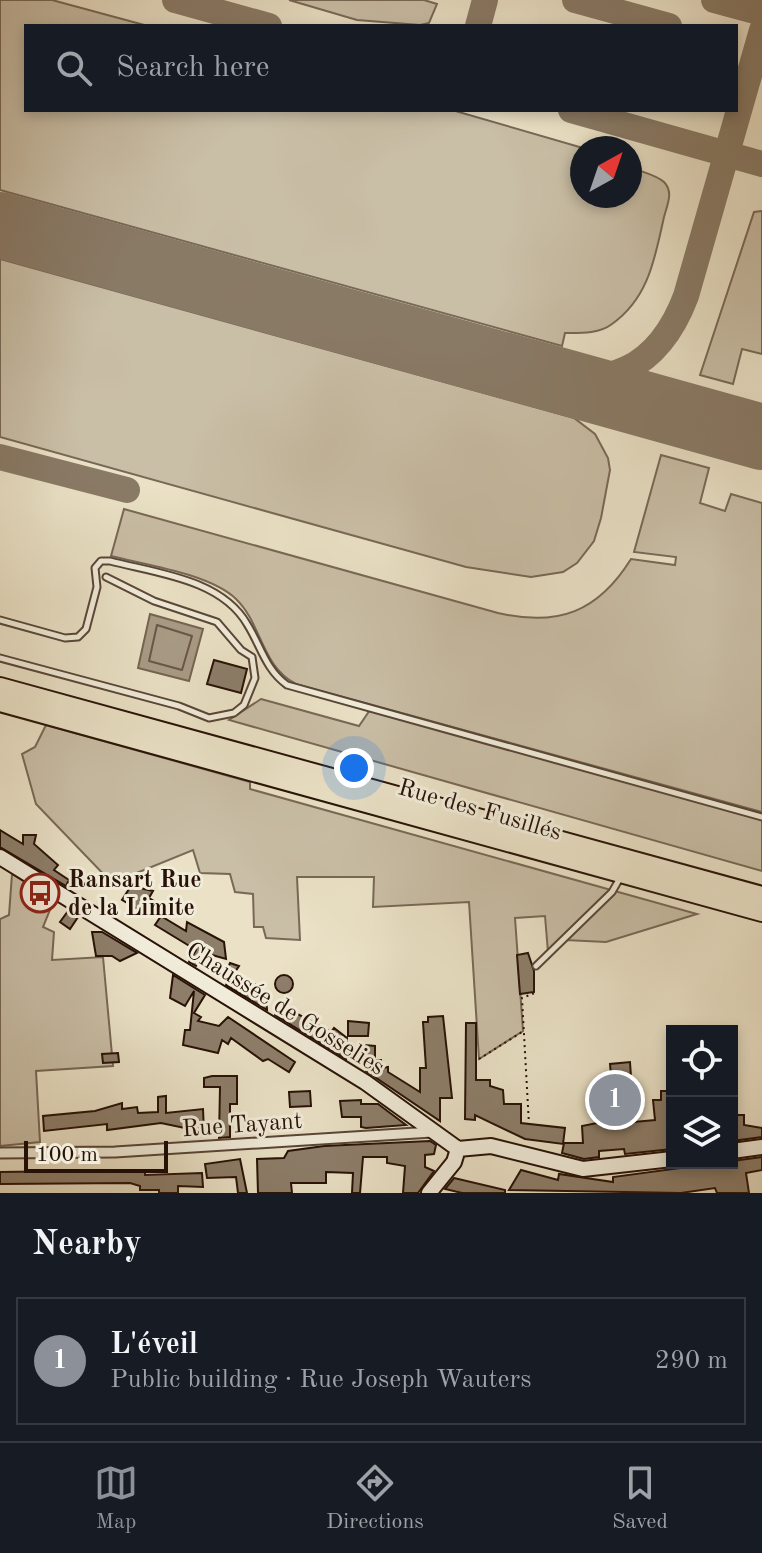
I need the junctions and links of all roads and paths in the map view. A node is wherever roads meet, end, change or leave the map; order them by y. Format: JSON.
{"nodes":[{"id":1,"x":106,"y":577,"type":"dead end"},
{"id":2,"x":0,"y":620,"type":"edge"},
{"id":3,"x":261,"y":653,"type":"junction"},
{"id":4,"x":252,"y":657,"type":"junction"},
{"id":5,"x":0,"y":658,"type":"edge"},
{"id":6,"x":0,"y":687,"type":"edge"},
{"id":7,"x":0,"y":702,"type":"edge"},
{"id":8,"x":762,"y":817,"type":"edge"},
{"id":9,"x":0,"y":857,"type":"edge"},
{"id":10,"x":621,"y":873,"type":"junction"},
{"id":11,"x":762,"y":896,"type":"edge"},
{"id":12,"x":762,"y":912,"type":"edge"},
{"id":13,"x":536,"y":966,"type":"dead end"},
{"id":14,"x":535,"y":993,"type":"dead end"},
{"id":15,"x":523,"y":1031,"type":"junction"},
{"id":16,"x":479,"y":1059,"type":"dead end"},
{"id":17,"x":529,"y":1125,"type":"dead end"},
{"id":18,"x":438,"y":1131,"type":"junction"},
{"id":19,"x":762,"y":1147,"type":"edge"},
{"id":20,"x":458,"y":1149,"type":"junction"},
{"id":21,"x":738,"y":1150,"type":"edge"},
{"id":22,"x":0,"y":1153,"type":"edge"},
{"id":23,"x":666,"y":1160,"type":"edge"},
{"id":24,"x":429,"y":1193,"type":"edge"}],
"edges":[{"from":1,"to":4,"type":"lane"},
{"from":2,"to":3,"type":"lane"},
{"from":3,"to":4,"type":"lane"},
{"from":3,"to":8,"type":"lane"},
{"from":4,"to":5,"type":"lane"},
{"from":6,"to":11,"type":"highway","name":"Rue des Fusillés"},
{"from":7,"to":10,"type":"highway","name":"Rue des Fusillés"},
{"from":9,"to":18,"type":"street","name":"Chaussée de Gosselies"},
{"from":10,"to":12,"type":"highway","name":"Rue des Fusillés"},
{"from":10,"to":13,"type":"lane"},
{"from":14,"to":15,"type":"path"},
{"from":15,"to":16,"type":"path"},
{"from":15,"to":17,"type":"path"},
{"from":18,"to":20,"type":"street","name":"Chaussée de Gosselies"},
{"from":18,"to":22,"type":"street","name":"Rue Tayant"},
{"from":19,"to":21,"type":"street"},
{"from":20,"to":23,"type":"street"},
{"from":20,"to":24,"type":"street"}]}
